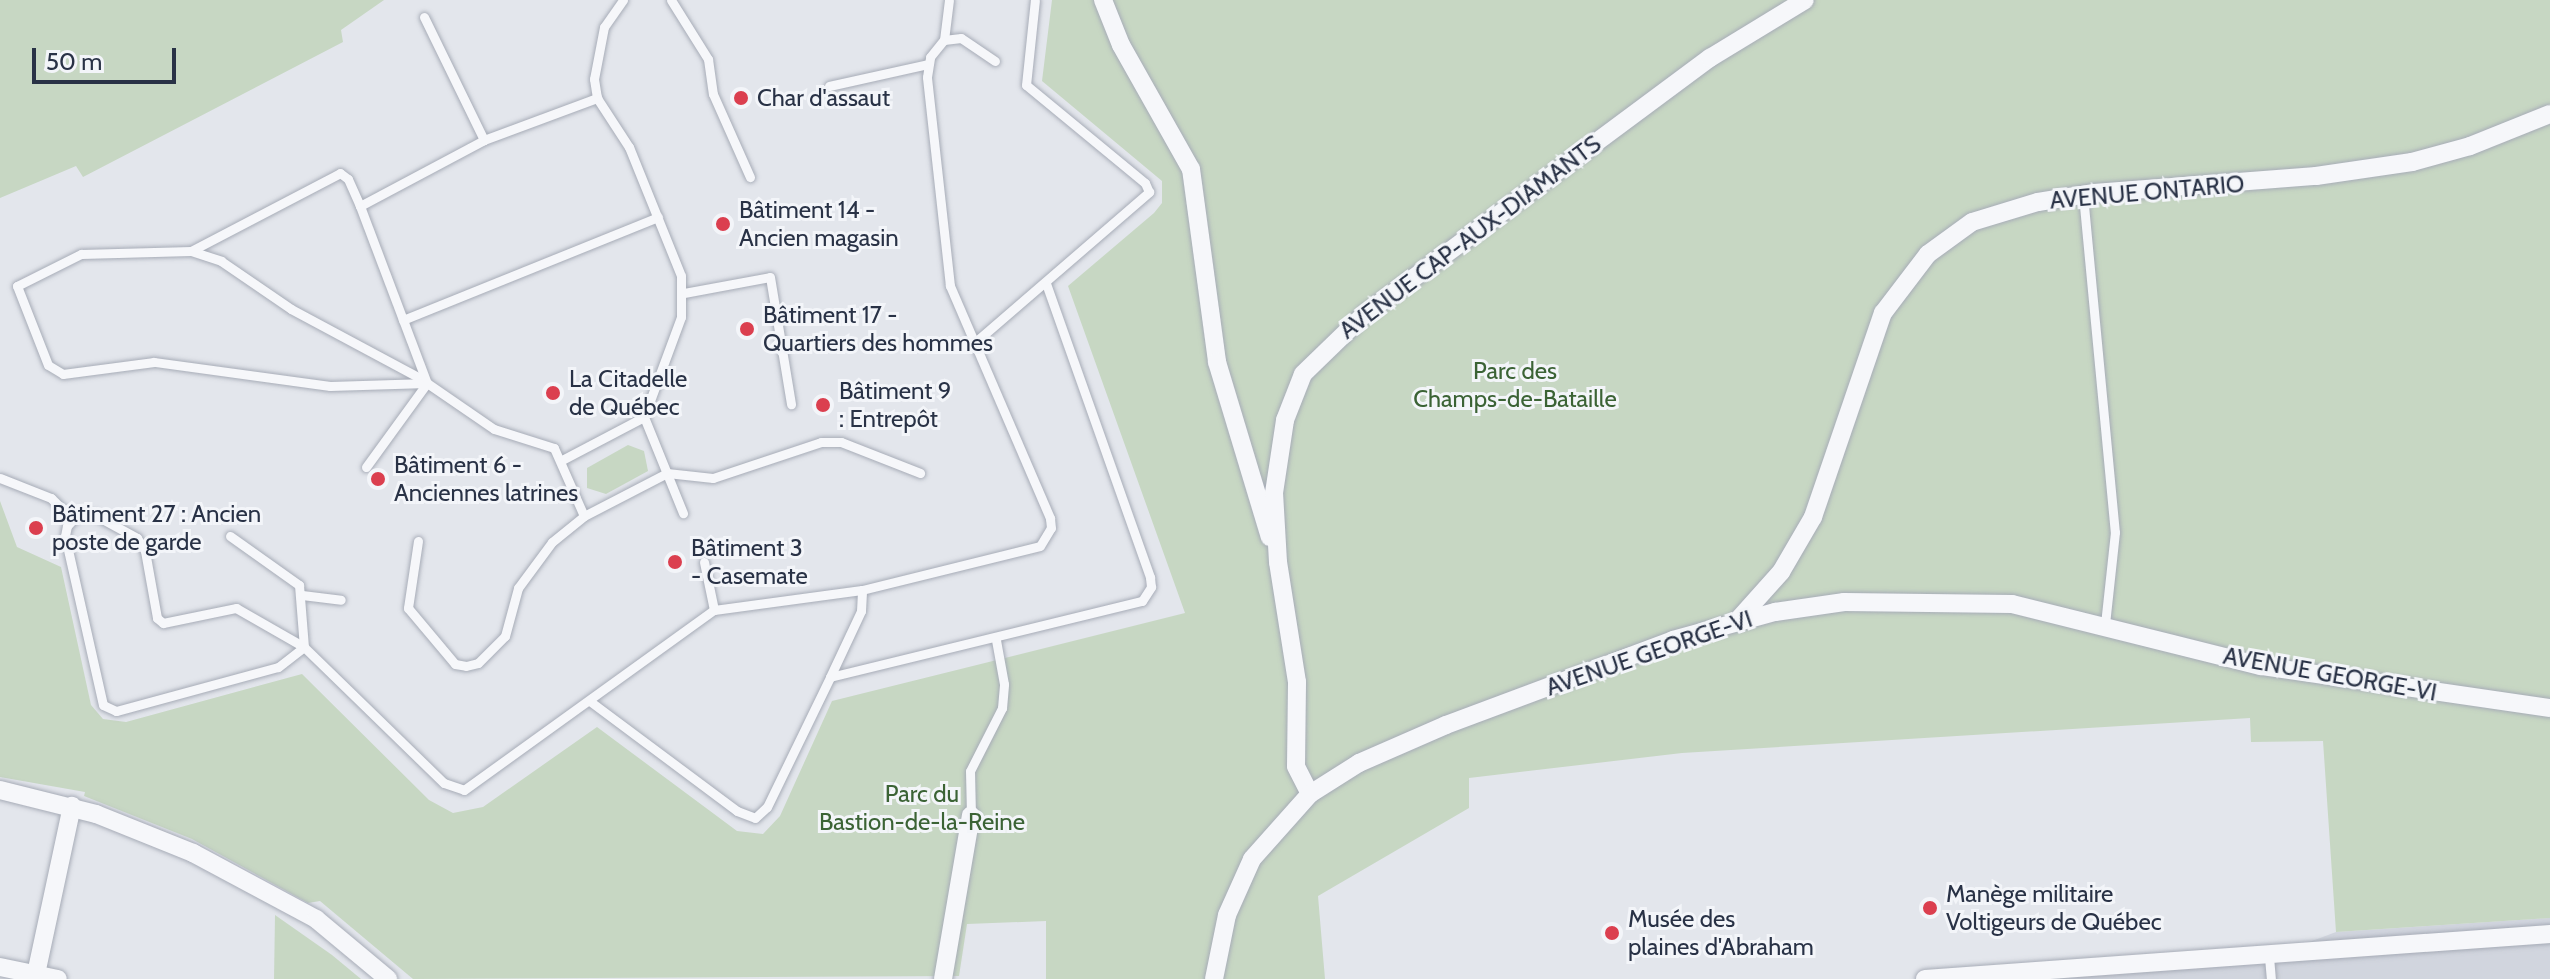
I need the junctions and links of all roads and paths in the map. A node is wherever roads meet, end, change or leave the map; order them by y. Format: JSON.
{"nodes":[{"id":1,"x":623,"y":0,"type":"edge"},
{"id":2,"x":671,"y":0,"type":"edge"},
{"id":3,"x":949,"y":0,"type":"edge"},
{"id":4,"x":1035,"y":0,"type":"edge"},
{"id":5,"x":1103,"y":0,"type":"edge"},
{"id":6,"x":1805,"y":0,"type":"edge"},
{"id":7,"x":424,"y":17,"type":"dead end"},
{"id":8,"x":944,"y":40,"type":"junction"},
{"id":9,"x":995,"y":61,"type":"dead end"},
{"id":10,"x":928,"y":64,"type":"junction"},
{"id":11,"x":829,"y":86,"type":"dead end"},
{"id":12,"x":597,"y":98,"type":"junction"},
{"id":13,"x":2550,"y":114,"type":"edge"},
{"id":14,"x":484,"y":140,"type":"junction"},
{"id":15,"x":750,"y":177,"type":"dead end"},
{"id":16,"x":2083,"y":195,"type":"junction"},
{"id":17,"x":360,"y":206,"type":"junction"},
{"id":18,"x":658,"y":217,"type":"junction"},
{"id":19,"x":191,"y":251,"type":"junction"},
{"id":20,"x":1046,"y":283,"type":"junction"},
{"id":21,"x":684,"y":293,"type":"junction"},
{"id":22,"x":403,"y":320,"type":"junction"},
{"id":23,"x":973,"y":344,"type":"junction"},
{"id":24,"x":427,"y":383,"type":"junction"},
{"id":25,"x":791,"y":404,"type":"dead end"},
{"id":26,"x":644,"y":417,"type":"junction"},
{"id":27,"x":562,"y":460,"type":"junction"},
{"id":28,"x":366,"y":467,"type":"dead end"},
{"id":29,"x":667,"y":473,"type":"junction"},
{"id":30,"x":920,"y":473,"type":"dead end"},
{"id":31,"x":0,"y":478,"type":"edge"},
{"id":32,"x":683,"y":513,"type":"dead end"},
{"id":33,"x":584,"y":516,"type":"junction"},
{"id":34,"x":71,"y":518,"type":"junction"},
{"id":35,"x":230,"y":536,"type":"dead end"},
{"id":36,"x":418,"y":541,"type":"dead end"},
{"id":37,"x":704,"y":562,"type":"dead end"},
{"id":38,"x":1278,"y":562,"type":"junction"},
{"id":39,"x":862,"y":590,"type":"junction"},
{"id":40,"x":302,"y":595,"type":"junction"},
{"id":41,"x":341,"y":600,"type":"dead end"},
{"id":42,"x":714,"y":610,"type":"junction"},
{"id":43,"x":1737,"y":621,"type":"junction"},
{"id":44,"x":2105,"y":624,"type":"junction"},
{"id":45,"x":996,"y":640,"type":"junction"},
{"id":46,"x":304,"y":647,"type":"junction"},
{"id":47,"x":830,"y":677,"type":"junction"},
{"id":48,"x":591,"y":702,"type":"junction"},
{"id":49,"x":2550,"y":708,"type":"edge"},
{"id":50,"x":0,"y":790,"type":"edge"},
{"id":51,"x":1310,"y":794,"type":"junction"},
{"id":52,"x":72,"y":806,"type":"junction"},
{"id":53,"x":971,"y":815,"type":"joint"},
{"id":54,"x":2550,"y":934,"type":"edge"},
{"id":55,"x":2269,"y":957,"type":"junction"},
{"id":56,"x":0,"y":967,"type":"edge"},
{"id":57,"x":36,"y":974,"type":"junction"},
{"id":58,"x":2060,"y":974,"type":"edge"},
{"id":59,"x":58,"y":979,"type":"edge"},
{"id":60,"x":388,"y":979,"type":"edge"},
{"id":61,"x":943,"y":979,"type":"edge"},
{"id":62,"x":1214,"y":979,"type":"edge"},
{"id":63,"x":1925,"y":979,"type":"edge"},
{"id":64,"x":2271,"y":979,"type":"edge"}],
"edges":[{"from":1,"to":12,"type":"lane"},
{"from":2,"to":15,"type":"lane"},
{"from":3,"to":8,"type":"lane"},
{"from":4,"to":20,"type":"lane"},
{"from":5,"to":38,"type":"street","name":"AVENUE CAP-AUX-DIAMANTS"},
{"from":6,"to":38,"type":"street","name":"AVENUE CAP-AUX-DIAMANTS"},
{"from":7,"to":14,"type":"lane"},
{"from":8,"to":9,"type":"lane"},
{"from":8,"to":10,"type":"lane"},
{"from":10,"to":11,"type":"lane"},
{"from":10,"to":23,"type":"lane"},
{"from":12,"to":14,"type":"lane"},
{"from":12,"to":18,"type":"lane"},
{"from":13,"to":16,"type":"street","name":"AVENUE ONTARIO"},
{"from":14,"to":17,"type":"lane"},
{"from":16,"to":43,"type":"street","name":"AVENUE ONTARIO"},
{"from":16,"to":44,"type":"lane"},
{"from":17,"to":19,"type":"lane"},
{"from":17,"to":22,"type":"lane"},
{"from":18,"to":21,"type":"lane"},
{"from":18,"to":22,"type":"lane"},
{"from":19,"to":24,"type":"lane"},
{"from":19,"to":24,"type":"lane"},
{"from":20,"to":23,"type":"lane"},
{"from":20,"to":45,"type":"lane"},
{"from":21,"to":25,"type":"lane"},
{"from":21,"to":26,"type":"lane"},
{"from":22,"to":24,"type":"lane"},
{"from":23,"to":39,"type":"lane"},
{"from":24,"to":27,"type":"lane"},
{"from":24,"to":28,"type":"lane"},
{"from":26,"to":27,"type":"lane"},
{"from":26,"to":29,"type":"lane"},
{"from":27,"to":33,"type":"lane"},
{"from":29,"to":30,"type":"lane"},
{"from":29,"to":32,"type":"lane"},
{"from":29,"to":33,"type":"lane"},
{"from":31,"to":34,"type":"lane"},
{"from":33,"to":36,"type":"lane"},
{"from":34,"to":46,"type":"lane"},
{"from":34,"to":46,"type":"lane"},
{"from":35,"to":40,"type":"lane"},
{"from":37,"to":42,"type":"lane"},
{"from":38,"to":51,"type":"street","name":"AVENUE CAP-AUX-DIAMANTS"},
{"from":39,"to":42,"type":"lane"},
{"from":39,"to":47,"type":"lane"},
{"from":40,"to":41,"type":"lane"},
{"from":40,"to":46,"type":"lane"},
{"from":42,"to":48,"type":"lane"},
{"from":43,"to":44,"type":"street","name":"AVENUE GEORGE-VI"},
{"from":43,"to":51,"type":"street","name":"AVENUE GEORGE-VI"},
{"from":44,"to":49,"type":"street","name":"AVENUE GEORGE-VI"},
{"from":45,"to":47,"type":"lane"},
{"from":45,"to":53,"type":"lane"},
{"from":46,"to":48,"type":"lane"},
{"from":47,"to":48,"type":"lane"},
{"from":50,"to":52,"type":"street"},
{"from":51,"to":62,"type":"street","name":"AVENUE GEORGE-VI"},
{"from":52,"to":57,"type":"street"},
{"from":52,"to":60,"type":"street"},
{"from":53,"to":61,"type":"street"},
{"from":54,"to":55,"type":"street"},
{"from":55,"to":58,"type":"street"},
{"from":55,"to":64,"type":"lane"},
{"from":56,"to":57,"type":"street"},
{"from":57,"to":59,"type":"street"},
{"from":58,"to":63,"type":"street"}]}
